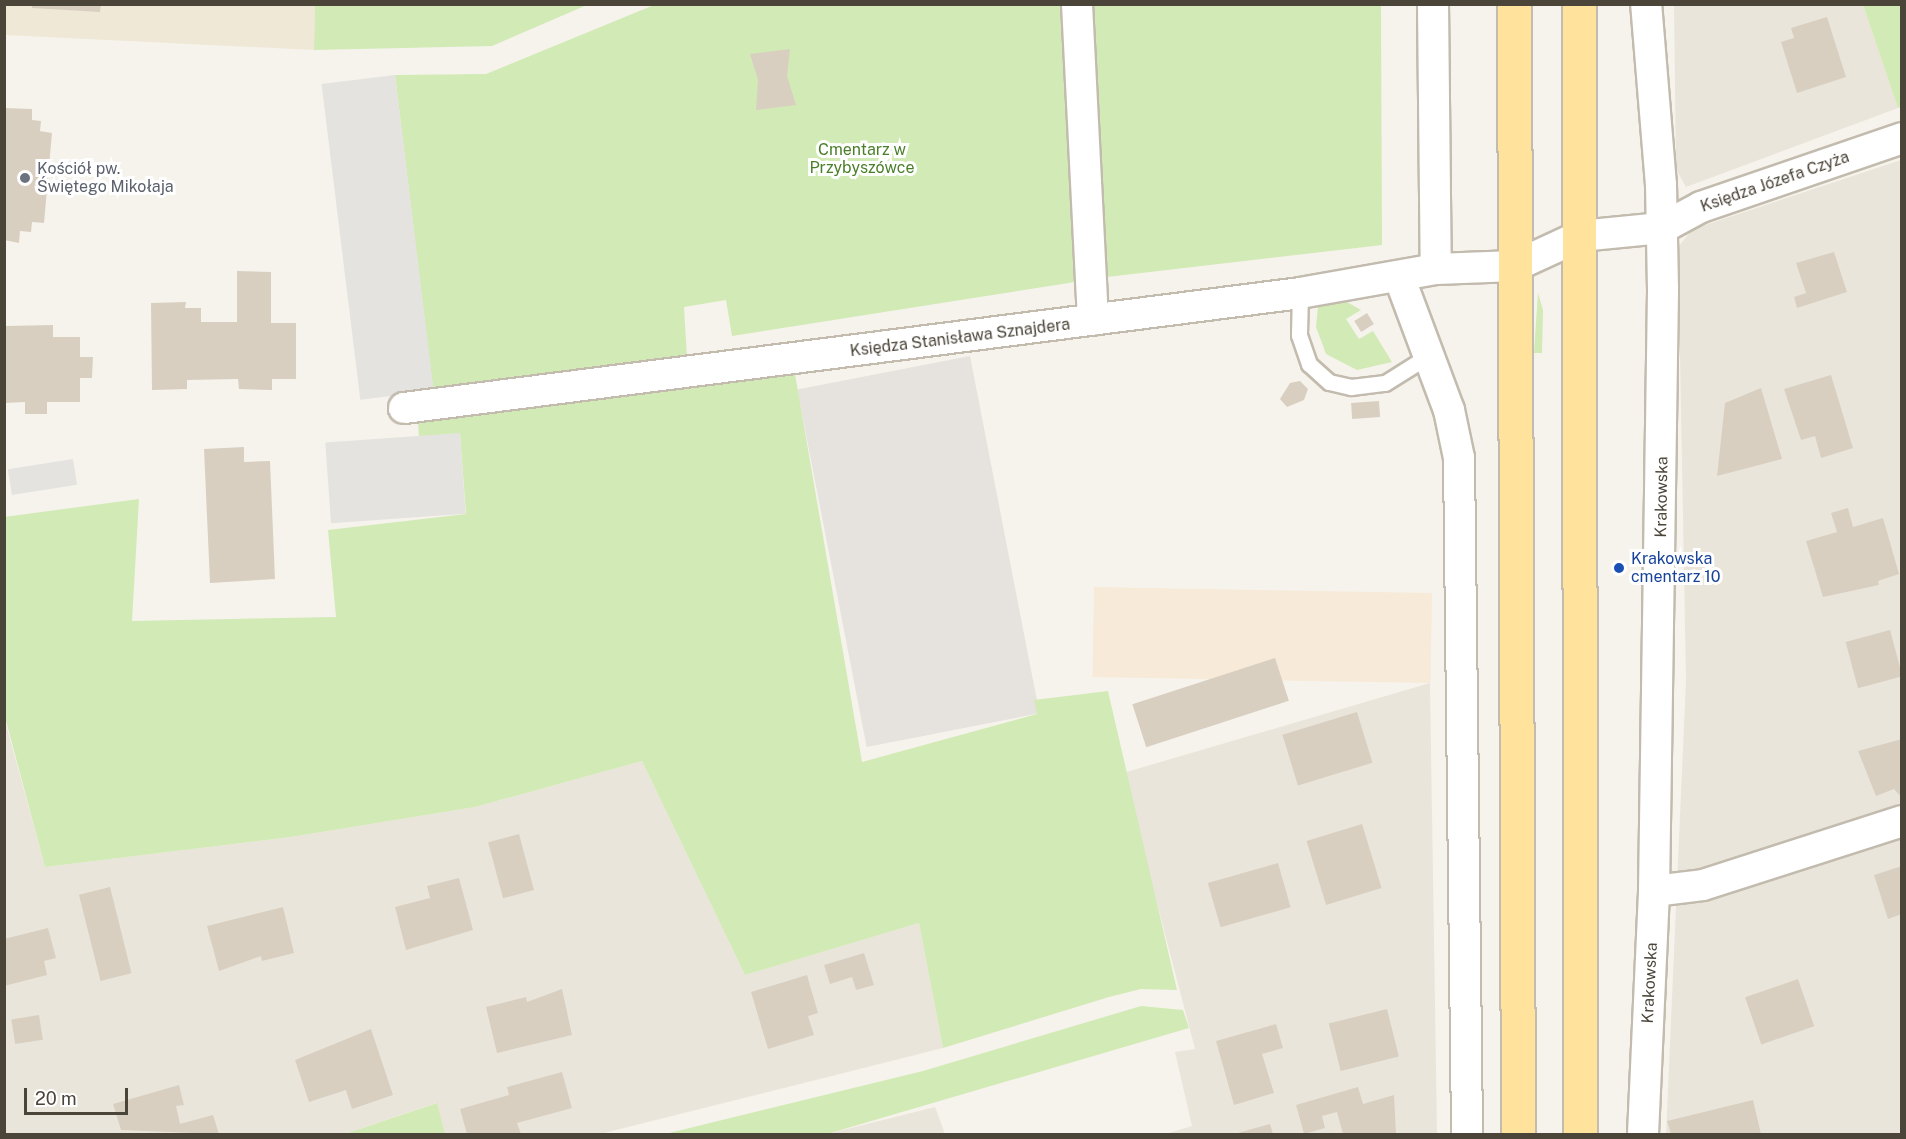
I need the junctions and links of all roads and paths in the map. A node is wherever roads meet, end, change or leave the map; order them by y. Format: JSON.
{"nodes":[{"id":1,"x":1077,"y":4,"type":"edge"},
{"id":2,"x":1433,"y":4,"type":"edge"},
{"id":3,"x":1514,"y":4,"type":"edge"},
{"id":4,"x":1579,"y":4,"type":"edge"},
{"id":5,"x":1646,"y":4,"type":"edge"},
{"id":6,"x":1902,"y":138,"type":"edge"},
{"id":7,"x":1662,"y":228,"type":"junction"},
{"id":8,"x":1580,"y":236,"type":"junction"},
{"id":9,"x":1515,"y":266,"type":"junction"},
{"id":10,"x":1436,"y":269,"type":"junction"},
{"id":11,"x":1400,"y":279,"type":"junction"},
{"id":12,"x":1300,"y":293,"type":"junction"},
{"id":13,"x":1093,"y":320,"type":"junction"},
{"id":14,"x":1428,"y":356,"type":"junction"},
{"id":15,"x":404,"y":408,"type":"dead end"},
{"id":16,"x":1902,"y":821,"type":"edge"},
{"id":17,"x":1654,"y":891,"type":"junction"},
{"id":18,"x":1467,"y":1134,"type":"edge"},
{"id":19,"x":1518,"y":1134,"type":"edge"},
{"id":20,"x":1580,"y":1134,"type":"edge"},
{"id":21,"x":1643,"y":1134,"type":"edge"}],
"edges":[{"from":1,"to":13,"type":"street"},
{"from":2,"to":10,"type":"street"},
{"from":3,"to":9,"type":"main road"},
{"from":4,"to":8,"type":"main road"},
{"from":5,"to":7,"type":"street","name":"Krakowska"},
{"from":6,"to":7,"type":"street","name":"Księdza Józefa Czyża"},
{"from":7,"to":8,"type":"street","name":"Księdza Józefa Czyża"},
{"from":7,"to":17,"type":"street","name":"Krakowska"},
{"from":8,"to":9,"type":"street","name":"Księdza Józefa Czyża"},
{"from":8,"to":20,"type":"main road"},
{"from":9,"to":10,"type":"street","name":"Księdza Stanisława Sznajdera"},
{"from":9,"to":19,"type":"main road"},
{"from":10,"to":11,"type":"street","name":"Księdza Stanisława Sznajdera"},
{"from":11,"to":12,"type":"street","name":"Księdza Stanisława Sznajdera"},
{"from":11,"to":14,"type":"street"},
{"from":12,"to":13,"type":"street","name":"Księdza Stanisława Sznajdera"},
{"from":12,"to":14,"type":"lane"},
{"from":13,"to":15,"type":"street","name":"Księdza Stanisława Sznajdera"},
{"from":14,"to":18,"type":"street"},
{"from":16,"to":17,"type":"street"},
{"from":17,"to":21,"type":"street","name":"Krakowska"}]}
